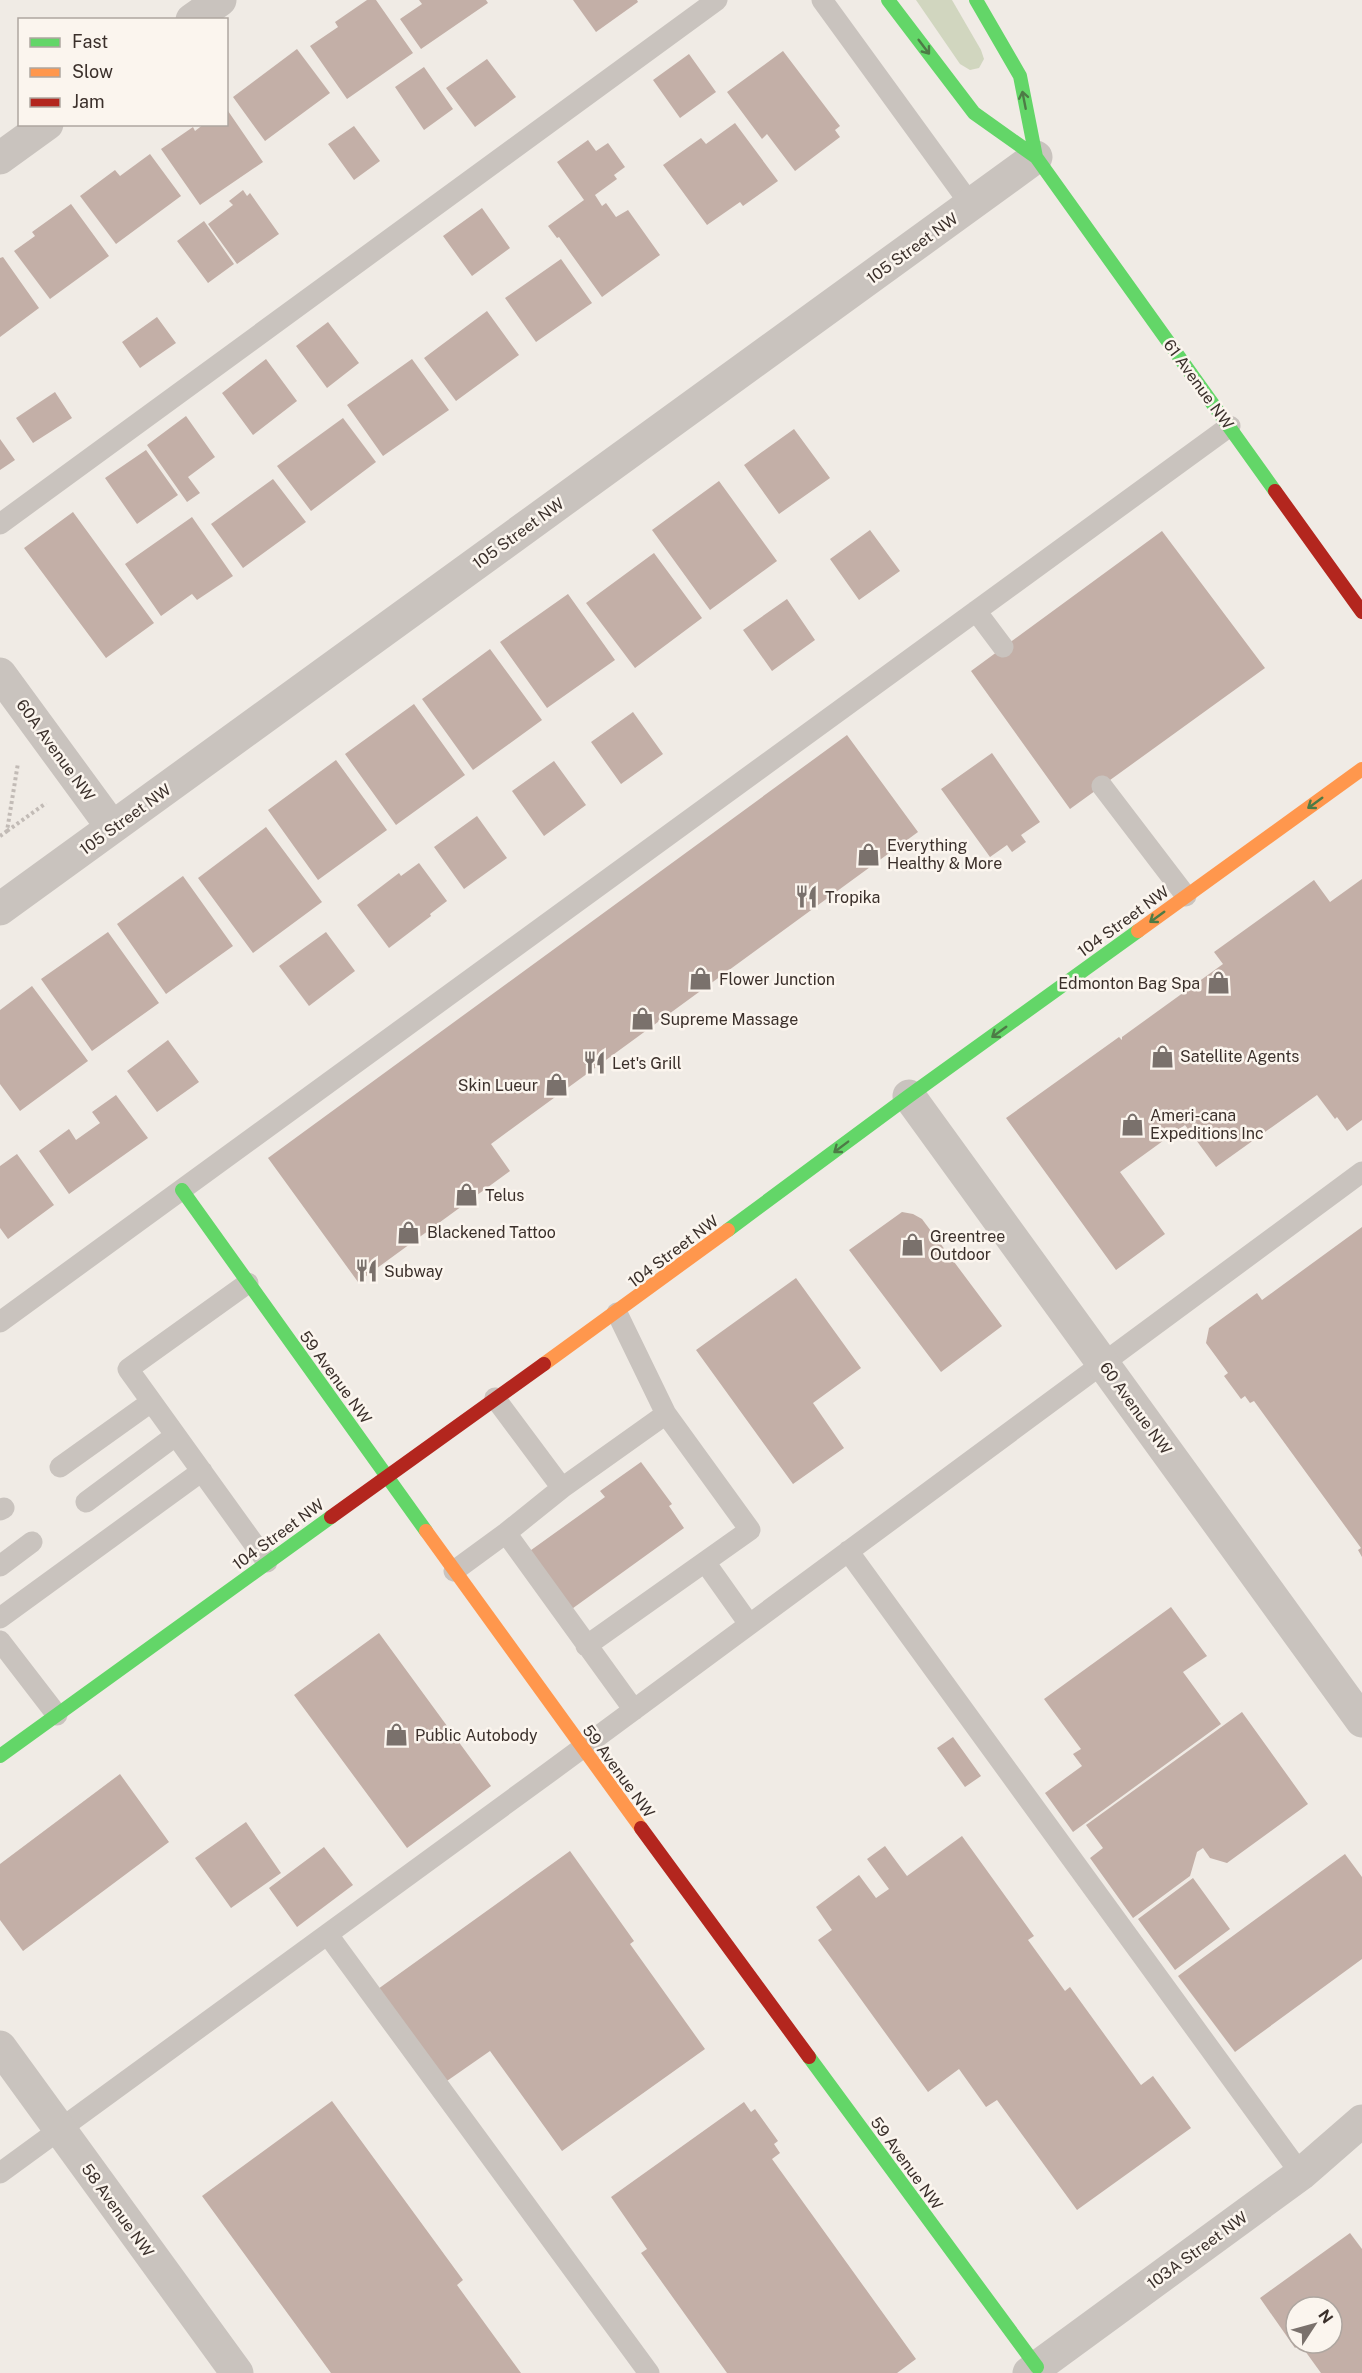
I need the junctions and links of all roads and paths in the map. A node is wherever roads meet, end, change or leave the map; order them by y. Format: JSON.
{"nodes":[{"id":1,"x":220,"y":0,"type":"edge"},
{"id":2,"x":717,"y":0,"type":"edge"},
{"id":3,"x":822,"y":0,"type":"edge"},
{"id":4,"x":888,"y":0,"type":"edge"},
{"id":5,"x":976,"y":0,"type":"edge"},
{"id":6,"x":195,"y":18,"type":"edge"},
{"id":7,"x":44,"y":126,"type":"edge"},
{"id":8,"x":1036,"y":157,"type":"junction"},
{"id":9,"x":0,"y":158,"type":"edge"},
{"id":10,"x":971,"y":205,"type":"junction"},
{"id":11,"x":1230,"y":426,"type":"junction"},
{"id":12,"x":0,"y":524,"type":"edge"},
{"id":13,"x":976,"y":611,"type":"junction"},
{"id":14,"x":1362,"y":612,"type":"edge"},
{"id":15,"x":1003,"y":647,"type":"dead end"},
{"id":16,"x":0,"y":674,"type":"edge"},
{"id":17,"x":19,"y":756,"type":"dead end"},
{"id":18,"x":1362,"y":769,"type":"edge"},
{"id":19,"x":1102,"y":786,"type":"dead end"},
{"id":20,"x":50,"y":800,"type":"dead end"},
{"id":21,"x":112,"y":828,"type":"junction"},
{"id":22,"x":7,"y":831,"type":"junction"},
{"id":23,"x":0,"y":836,"type":"edge"},
{"id":24,"x":1186,"y":896,"type":"junction"},
{"id":25,"x":0,"y":909,"type":"edge"},
{"id":26,"x":909,"y":1096,"type":"junction"},
{"id":27,"x":1362,"y":1172,"type":"edge"},
{"id":28,"x":182,"y":1190,"type":"junction"},
{"id":29,"x":248,"y":1283,"type":"junction"},
{"id":30,"x":616,"y":1313,"type":"junction"},
{"id":31,"x":0,"y":1322,"type":"edge"},
{"id":32,"x":1103,"y":1363,"type":"junction"},
{"id":33,"x":495,"y":1398,"type":"junction"},
{"id":34,"x":151,"y":1402,"type":"junction"},
{"id":35,"x":666,"y":1414,"type":"junction"},
{"id":36,"x":175,"y":1436,"type":"junction"},
{"id":37,"x":60,"y":1467,"type":"dead end"},
{"id":38,"x":202,"y":1471,"type":"junction"},
{"id":39,"x":386,"y":1476,"type":"junction"},
{"id":40,"x":562,"y":1488,"type":"junction"},
{"id":41,"x":86,"y":1502,"type":"dead end"},
{"id":42,"x":506,"y":1533,"type":"junction"},
{"id":43,"x":32,"y":1542,"type":"dead end"},
{"id":44,"x":848,"y":1551,"type":"junction"},
{"id":45,"x":267,"y":1562,"type":"junction"},
{"id":46,"x":705,"y":1562,"type":"junction"},
{"id":47,"x":0,"y":1566,"type":"edge"},
{"id":48,"x":454,"y":1571,"type":"junction"},
{"id":49,"x":0,"y":1618,"type":"edge"},
{"id":50,"x":749,"y":1624,"type":"junction"},
{"id":51,"x":0,"y":1641,"type":"edge"},
{"id":52,"x":586,"y":1646,"type":"junction"},
{"id":53,"x":634,"y":1710,"type":"junction"},
{"id":54,"x":57,"y":1715,"type":"junction"},
{"id":55,"x":1362,"y":1721,"type":"edge"},
{"id":56,"x":582,"y":1748,"type":"junction"},
{"id":57,"x":0,"y":1756,"type":"edge"},
{"id":58,"x":328,"y":1935,"type":"junction"},
{"id":59,"x":0,"y":2047,"type":"edge"},
{"id":60,"x":1362,"y":2121,"type":"edge"},
{"id":61,"x":60,"y":2130,"type":"junction"},
{"id":62,"x":0,"y":2173,"type":"edge"},
{"id":63,"x":1300,"y":2174,"type":"junction"},
{"id":64,"x":1033,"y":2370,"type":"edge"},
{"id":65,"x":237,"y":2373,"type":"edge"},
{"id":66,"x":649,"y":2373,"type":"edge"}],
"edges":[{"from":1,"to":6,"type":"street"},
{"from":2,"to":12,"type":"lane"},
{"from":3,"to":10,"type":"lane"},
{"from":4,"to":8,"type":"main road","name":"61 Avenue NW","one_way":true},
{"from":8,"to":5,"type":"main road","name":"61 Avenue NW","one_way":true},
{"from":7,"to":9,"type":"street"},
{"from":8,"to":10,"type":"street","name":"105 Street NW"},
{"from":8,"to":11,"type":"main road","name":"61 Avenue NW"},
{"from":10,"to":21,"type":"street","name":"105 Street NW"},
{"from":11,"to":13,"type":"lane"},
{"from":11,"to":14,"type":"main road","name":"61 Avenue NW"},
{"from":13,"to":15,"type":"lane"},
{"from":13,"to":28,"type":"lane"},
{"from":16,"to":21,"type":"street","name":"60A Avenue NW"},
{"from":17,"to":22,"type":"path"},
{"from":18,"to":24,"type":"main road","name":"104 Street NW","one_way":true},
{"from":19,"to":24,"type":"lane"},
{"from":20,"to":22,"type":"path"},
{"from":21,"to":25,"type":"street","name":"105 Street NW"},
{"from":22,"to":23,"type":"path"},
{"from":24,"to":26,"type":"main road","name":"104 Street NW","one_way":true},
{"from":26,"to":30,"type":"main road","name":"104 Street NW","one_way":true},
{"from":26,"to":32,"type":"street","name":"60 Avenue NW"},
{"from":27,"to":32,"type":"lane"},
{"from":28,"to":29,"type":"main road","name":"59 Avenue NW"},
{"from":28,"to":31,"type":"lane"},
{"from":29,"to":34,"type":"lane"},
{"from":29,"to":39,"type":"main road","name":"59 Avenue NW"},
{"from":30,"to":33,"type":"main road","name":"104 Street NW"},
{"from":30,"to":35,"type":"lane"},
{"from":32,"to":44,"type":"lane"},
{"from":32,"to":55,"type":"street","name":"60 Avenue NW"},
{"from":33,"to":39,"type":"main road","name":"104 Street NW"},
{"from":33,"to":40,"type":"lane"},
{"from":34,"to":36,"type":"lane"},
{"from":34,"to":37,"type":"lane"},
{"from":35,"to":40,"type":"lane"},
{"from":35,"to":46,"type":"lane"},
{"from":36,"to":38,"type":"lane"},
{"from":36,"to":41,"type":"lane"},
{"from":38,"to":45,"type":"lane"},
{"from":38,"to":49,"type":"lane"},
{"from":39,"to":45,"type":"main road","name":"104 Street NW"},
{"from":39,"to":48,"type":"main road","name":"59 Avenue NW"},
{"from":40,"to":42,"type":"lane"},
{"from":42,"to":48,"type":"lane"},
{"from":42,"to":52,"type":"lane"},
{"from":43,"to":47,"type":"lane"},
{"from":44,"to":50,"type":"lane"},
{"from":44,"to":63,"type":"lane"},
{"from":45,"to":54,"type":"main road","name":"104 Street NW"},
{"from":46,"to":50,"type":"lane"},
{"from":46,"to":52,"type":"lane"},
{"from":48,"to":56,"type":"main road","name":"59 Avenue NW"},
{"from":50,"to":53,"type":"lane"},
{"from":51,"to":54,"type":"lane"},
{"from":52,"to":53,"type":"lane"},
{"from":53,"to":56,"type":"lane"},
{"from":54,"to":57,"type":"main road","name":"104 Street NW"},
{"from":56,"to":58,"type":"lane"},
{"from":56,"to":64,"type":"main road","name":"59 Avenue NW"},
{"from":58,"to":61,"type":"lane"},
{"from":58,"to":66,"type":"lane"},
{"from":59,"to":61,"type":"street","name":"58 Avenue NW"},
{"from":60,"to":63,"type":"street","name":"103A Street NW"},
{"from":61,"to":62,"type":"lane"},
{"from":61,"to":65,"type":"street","name":"58 Avenue NW"},
{"from":63,"to":64,"type":"street","name":"103A Street NW"}]}
